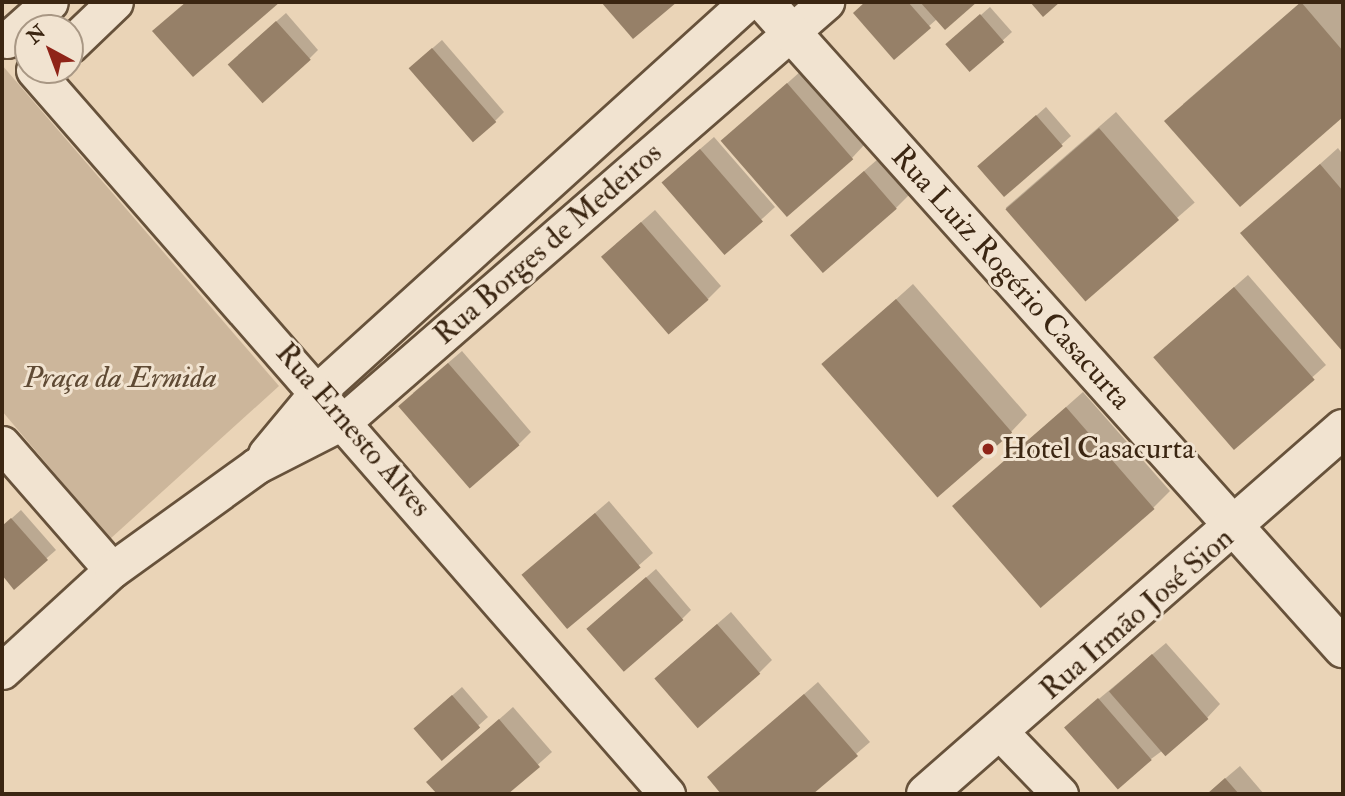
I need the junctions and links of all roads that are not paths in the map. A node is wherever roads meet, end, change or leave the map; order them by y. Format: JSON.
{"nodes":[{"id":1,"x":116,"y":2,"type":"edge"},
{"id":2,"x":747,"y":2,"type":"edge"},
{"id":3,"x":764,"y":2,"type":"edge"},
{"id":4,"x":826,"y":2,"type":"edge"},
{"id":5,"x":84,"y":32,"type":"edge"},
{"id":6,"x":792,"y":33,"type":"junction"},
{"id":7,"x":47,"y":84,"type":"edge"},
{"id":8,"x":601,"y":134,"type":"junction"},
{"id":9,"x":636,"y":168,"type":"junction"},
{"id":10,"x":319,"y":390,"type":"junction"},
{"id":11,"x":344,"y":421,"type":"junction"},
{"id":12,"x":1343,"y":429,"type":"edge"},
{"id":13,"x":2,"y":444,"type":"edge"},
{"id":14,"x":256,"y":466,"type":"junction"},
{"id":15,"x":1236,"y":528,"type":"junction"},
{"id":16,"x":112,"y":570,"type":"junction"},
{"id":17,"x":1343,"y":648,"type":"edge"},
{"id":18,"x":2,"y":671,"type":"edge"},
{"id":19,"x":1001,"y":733,"type":"junction"},
{"id":20,"x":667,"y":794,"type":"edge"},
{"id":21,"x":926,"y":794,"type":"edge"},
{"id":22,"x":1060,"y":794,"type":"edge"}],
"edges":[{"from":1,"to":5,"type":"street"},
{"from":2,"to":8,"type":"street","name":"Rua Borges de Medeiros"},
{"from":3,"to":6,"type":"street","name":"Rua Luiz Rogério Casacurta"},
{"from":4,"to":6,"type":"street","name":"Rua Borges de Medeiros"},
{"from":6,"to":9,"type":"street","name":"Rua Borges de Medeiros"},
{"from":6,"to":15,"type":"street","name":"Rua Luiz Rogério Casacurta"},
{"from":7,"to":10,"type":"street","name":"Rua Ernesto Alves"},
{"from":8,"to":9,"type":"street"},
{"from":8,"to":10,"type":"street","name":"Rua Borges de Medeiros"},
{"from":9,"to":11,"type":"street","name":"Rua Borges de Medeiros"},
{"from":10,"to":11,"type":"street","name":"Rua Ernesto Alves"},
{"from":10,"to":14,"type":"street","name":"Rua Borges de Medeiros"},
{"from":11,"to":14,"type":"street","name":"Rua Borges de Medeiros"},
{"from":11,"to":20,"type":"street","name":"Rua Ernesto Alves"},
{"from":12,"to":15,"type":"street","name":"Rua Irmão José Sion"},
{"from":13,"to":16,"type":"street"},
{"from":14,"to":16,"type":"street","name":"Rua Borges de Medeiros"},
{"from":15,"to":17,"type":"street","name":"Rua Luiz Rogério Casacurta"},
{"from":15,"to":19,"type":"street","name":"Rua Irmão José Sion"},
{"from":16,"to":18,"type":"street","name":"Rua Borges de Medeiros"},
{"from":19,"to":21,"type":"street","name":"Rua Irmão José Sion"},
{"from":19,"to":22,"type":"street"}]}
